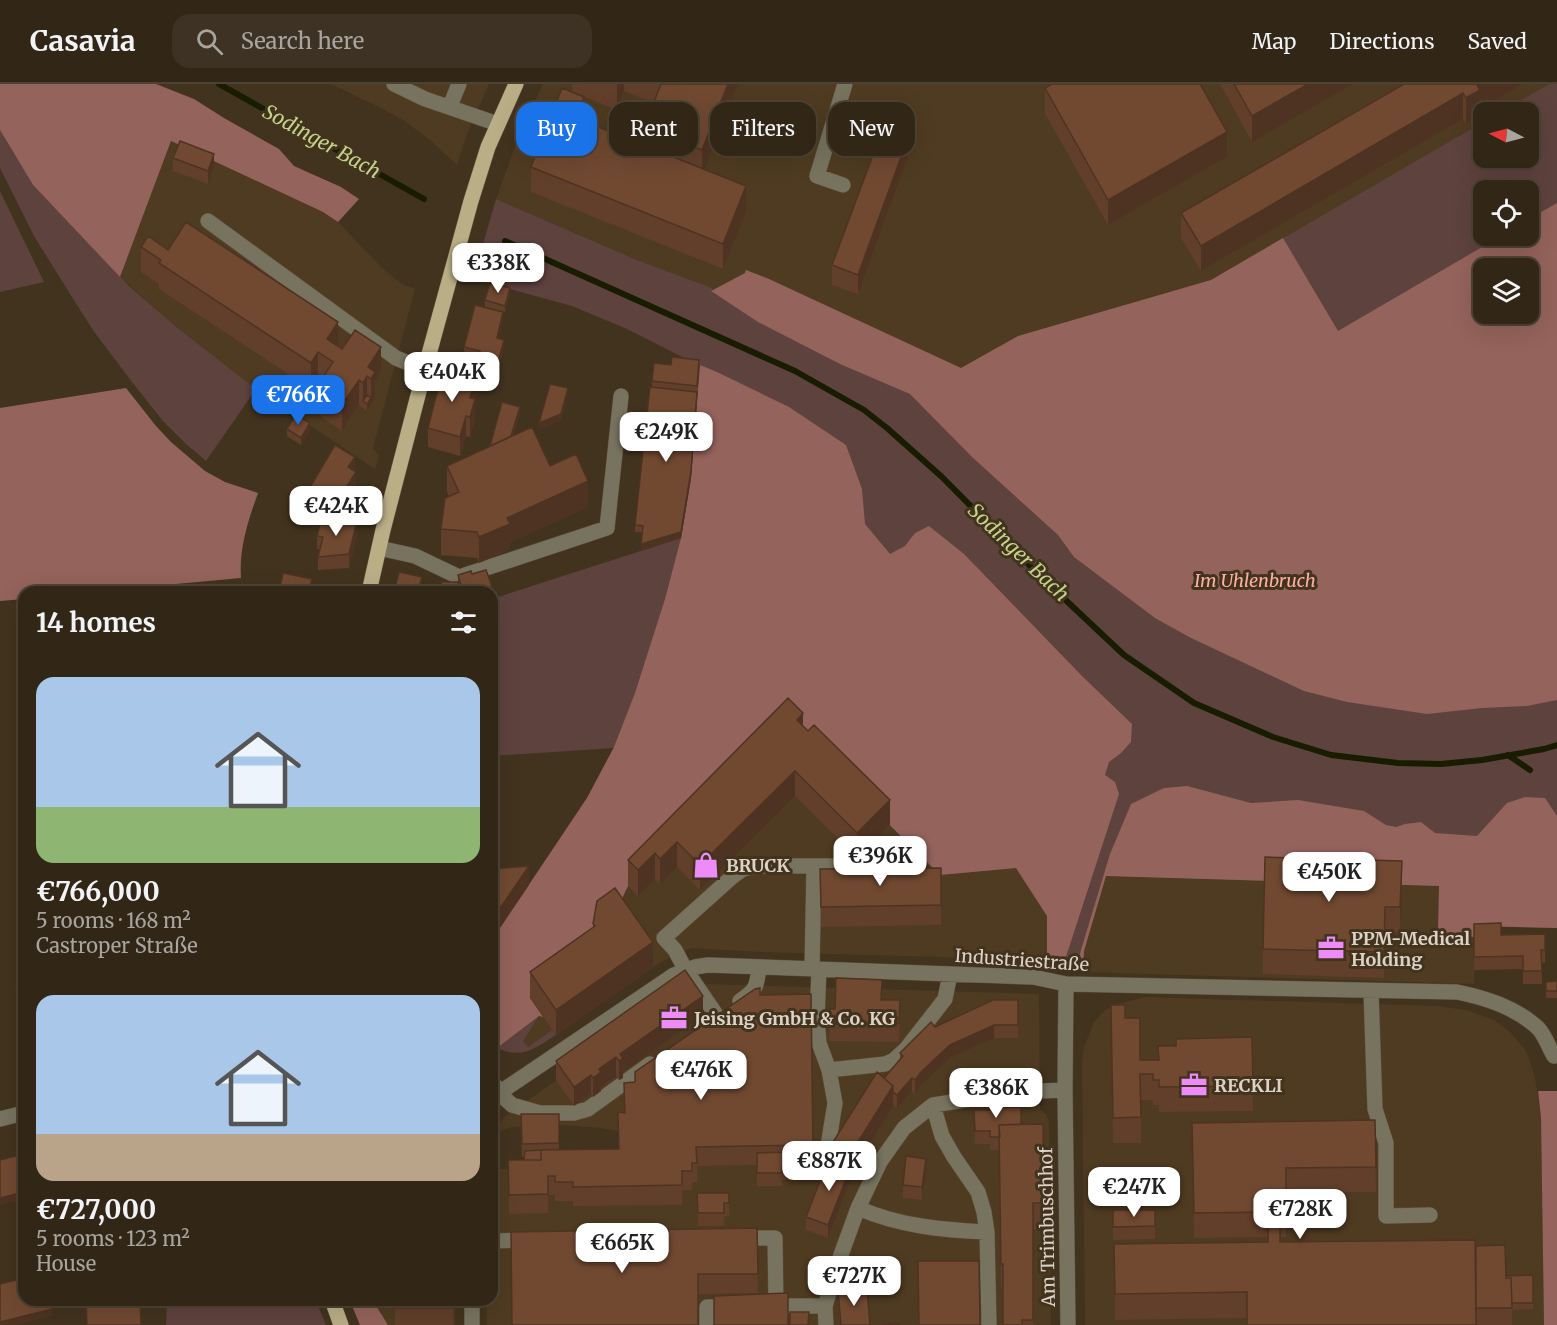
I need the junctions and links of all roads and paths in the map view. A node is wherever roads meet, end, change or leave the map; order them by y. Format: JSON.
{"nodes":[{"id":1,"x":394,"y":84,"type":"edge"},
{"id":2,"x":459,"y":84,"type":"edge"},
{"id":3,"x":516,"y":84,"type":"edge"},
{"id":4,"x":845,"y":84,"type":"edge"},
{"id":5,"x":450,"y":106,"type":"junction"},
{"id":6,"x":498,"y":124,"type":"junction"},
{"id":7,"x":843,"y":185,"type":"dead end"},
{"id":8,"x":207,"y":221,"type":"dead end"},
{"id":9,"x":425,"y":370,"type":"junction"},
{"id":10,"x":621,"y":396,"type":"dead end"},
{"id":11,"x":379,"y":548,"type":"junction"},
{"id":12,"x":370,"y":586,"type":"edge"},
{"id":13,"x":814,"y":866,"type":"junction"},
{"id":14,"x":894,"y":866,"type":"edge"},
{"id":15,"x":759,"y":967,"type":"junction"},
{"id":16,"x":685,"y":969,"type":"junction"},
{"id":17,"x":816,"y":969,"type":"junction"},
{"id":18,"x":950,"y":974,"type":"junction"},
{"id":19,"x":1066,"y":984,"type":"junction"},
{"id":20,"x":1371,"y":991,"type":"junction"},
{"id":21,"x":717,"y":1016,"type":"junction"},
{"id":22,"x":690,"y":1036,"type":"edge"},
{"id":23,"x":662,"y":1056,"type":"edge"},
{"id":24,"x":1554,"y":1056,"type":"dead end"},
{"id":25,"x":829,"y":1071,"type":"junction"},
{"id":26,"x":498,"y":1088,"type":"edge"},
{"id":27,"x":1065,"y":1090,"type":"junction"},
{"id":28,"x":498,"y":1094,"type":"edge"},
{"id":29,"x":933,"y":1105,"type":"junction"},
{"id":30,"x":18,"y":1114,"type":"edge"},
{"id":31,"x":0,"y":1119,"type":"edge"},
{"id":32,"x":829,"y":1140,"type":"dead end"},
{"id":33,"x":858,"y":1208,"type":"junction"},
{"id":34,"x":1430,"y":1215,"type":"dead end"},
{"id":35,"x":987,"y":1232,"type":"junction"},
{"id":36,"x":718,"y":1238,"type":"edge"},
{"id":37,"x":545,"y":1240,"type":"edge"},
{"id":38,"x":498,"y":1241,"type":"edge"},
{"id":39,"x":334,"y":1306,"type":"edge"},
{"id":40,"x":472,"y":1306,"type":"edge"},
{"id":41,"x":776,"y":1306,"type":"junction"},
{"id":42,"x":825,"y":1306,"type":"junction"},
{"id":43,"x":341,"y":1325,"type":"edge"},
{"id":44,"x":472,"y":1325,"type":"edge"},
{"id":45,"x":707,"y":1325,"type":"edge"},
{"id":46,"x":826,"y":1325,"type":"edge"},
{"id":47,"x":989,"y":1325,"type":"edge"},
{"id":48,"x":1068,"y":1325,"type":"edge"}],
"edges":[{"from":1,"to":5,"type":"street"},
{"from":2,"to":5,"type":"street"},
{"from":3,"to":6,"type":"main road"},
{"from":4,"to":7,"type":"street"},
{"from":5,"to":6,"type":"street"},
{"from":6,"to":9,"type":"main road"},
{"from":8,"to":9,"type":"street"},
{"from":9,"to":11,"type":"main road"},
{"from":10,"to":11,"type":"street"},
{"from":11,"to":12,"type":"main road"},
{"from":13,"to":14,"type":"street"},
{"from":13,"to":16,"type":"street"},
{"from":13,"to":17,"type":"street"},
{"from":15,"to":16,"type":"street","name":"Industriestraße"},
{"from":15,"to":17,"type":"street","name":"Industriestraße"},
{"from":15,"to":21,"type":"street"},
{"from":16,"to":21,"type":"street"},
{"from":16,"to":26,"type":"street","name":"Industriestraße"},
{"from":17,"to":18,"type":"street","name":"Industriestraße"},
{"from":17,"to":25,"type":"street"},
{"from":18,"to":19,"type":"street","name":"Industriestraße"},
{"from":18,"to":25,"type":"street"},
{"from":19,"to":20,"type":"street","name":"Industriestraße"},
{"from":19,"to":27,"type":"street","name":"Am Trimbuschhof"},
{"from":20,"to":24,"type":"street","name":"Industriestraße"},
{"from":20,"to":34,"type":"street"},
{"from":21,"to":22,"type":"street"},
{"from":23,"to":28,"type":"street"},
{"from":25,"to":32,"type":"street"},
{"from":27,"to":29,"type":"street"},
{"from":27,"to":48,"type":"street","name":"Am Trimbuschhof"},
{"from":29,"to":33,"type":"street"},
{"from":29,"to":35,"type":"street"},
{"from":30,"to":31,"type":"street"},
{"from":33,"to":35,"type":"street"},
{"from":33,"to":42,"type":"street"},
{"from":35,"to":47,"type":"street"},
{"from":36,"to":41,"type":"street"},
{"from":37,"to":38,"type":"street"},
{"from":39,"to":43,"type":"main road"},
{"from":40,"to":44,"type":"street"},
{"from":41,"to":42,"type":"street"},
{"from":41,"to":45,"type":"street"},
{"from":42,"to":46,"type":"street"}]}
